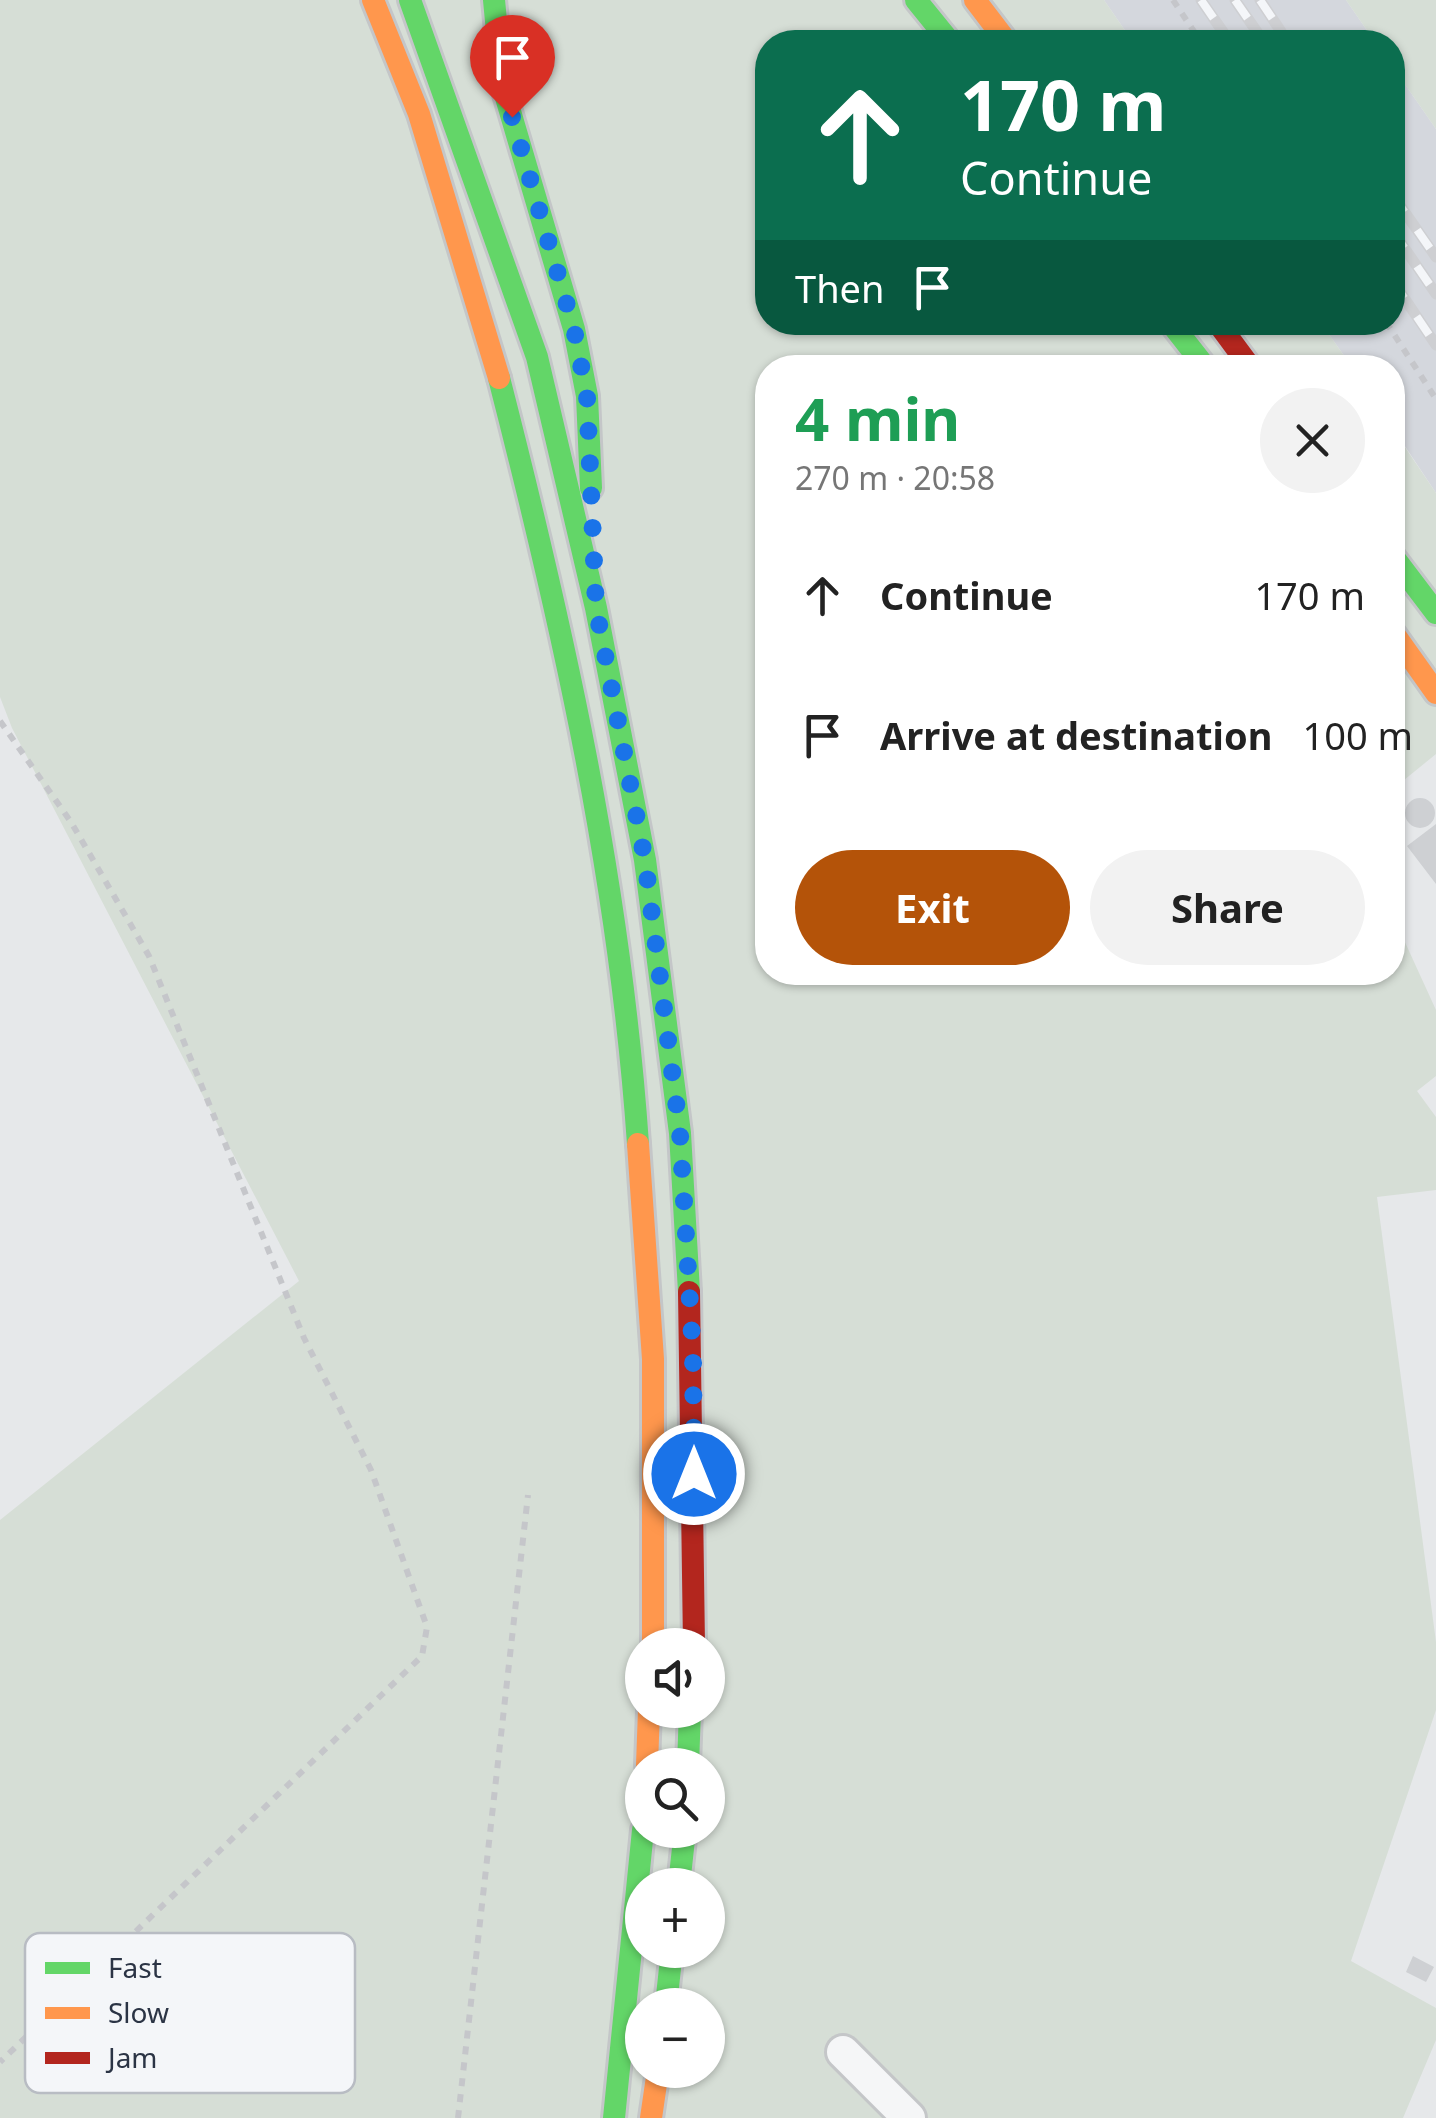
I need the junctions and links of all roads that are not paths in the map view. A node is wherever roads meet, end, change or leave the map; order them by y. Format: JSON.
{"nodes":[{"id":1,"x":374,"y":0,"type":"edge"},
{"id":2,"x":410,"y":0,"type":"edge"},
{"id":3,"x":494,"y":0,"type":"edge"},
{"id":4,"x":916,"y":0,"type":"edge"},
{"id":5,"x":975,"y":0,"type":"edge"},
{"id":6,"x":940,"y":30,"type":"edge"},
{"id":7,"x":998,"y":30,"type":"edge"},
{"id":8,"x":1180,"y":335,"type":"edge"},
{"id":9,"x":1196,"y":355,"type":"edge"},
{"id":10,"x":1405,"y":572,"type":"edge"},
{"id":11,"x":596,"y":608,"type":"junction"},
{"id":12,"x":1436,"y":613,"type":"edge"},
{"id":13,"x":1405,"y":649,"type":"edge"},
{"id":14,"x":1436,"y":694,"type":"edge"},
{"id":15,"x":652,"y":1628,"type":"edge"},
{"id":16,"x":694,"y":1628,"type":"edge"},
{"id":17,"x":641,"y":1848,"type":"edge"},
{"id":18,"x":843,"y":2052,"type":"dead end"},
{"id":19,"x":656,"y":2088,"type":"edge"},
{"id":20,"x":614,"y":2118,"type":"edge"},
{"id":21,"x":652,"y":2118,"type":"edge"},
{"id":22,"x":909,"y":2118,"type":"edge"}],
"edges":[{"from":1,"to":15,"type":"main road"},
{"from":2,"to":11,"type":"main road"},
{"from":3,"to":11,"type":"main road"},
{"from":4,"to":6,"type":"main road"},
{"from":5,"to":7,"type":"main road"},
{"from":8,"to":9,"type":"main road"},
{"from":10,"to":12,"type":"main road"},
{"from":11,"to":16,"type":"main road"},
{"from":13,"to":14,"type":"main road"},
{"from":17,"to":20,"type":"main road"},
{"from":18,"to":22,"type":"street"},
{"from":19,"to":21,"type":"main road"}]}
